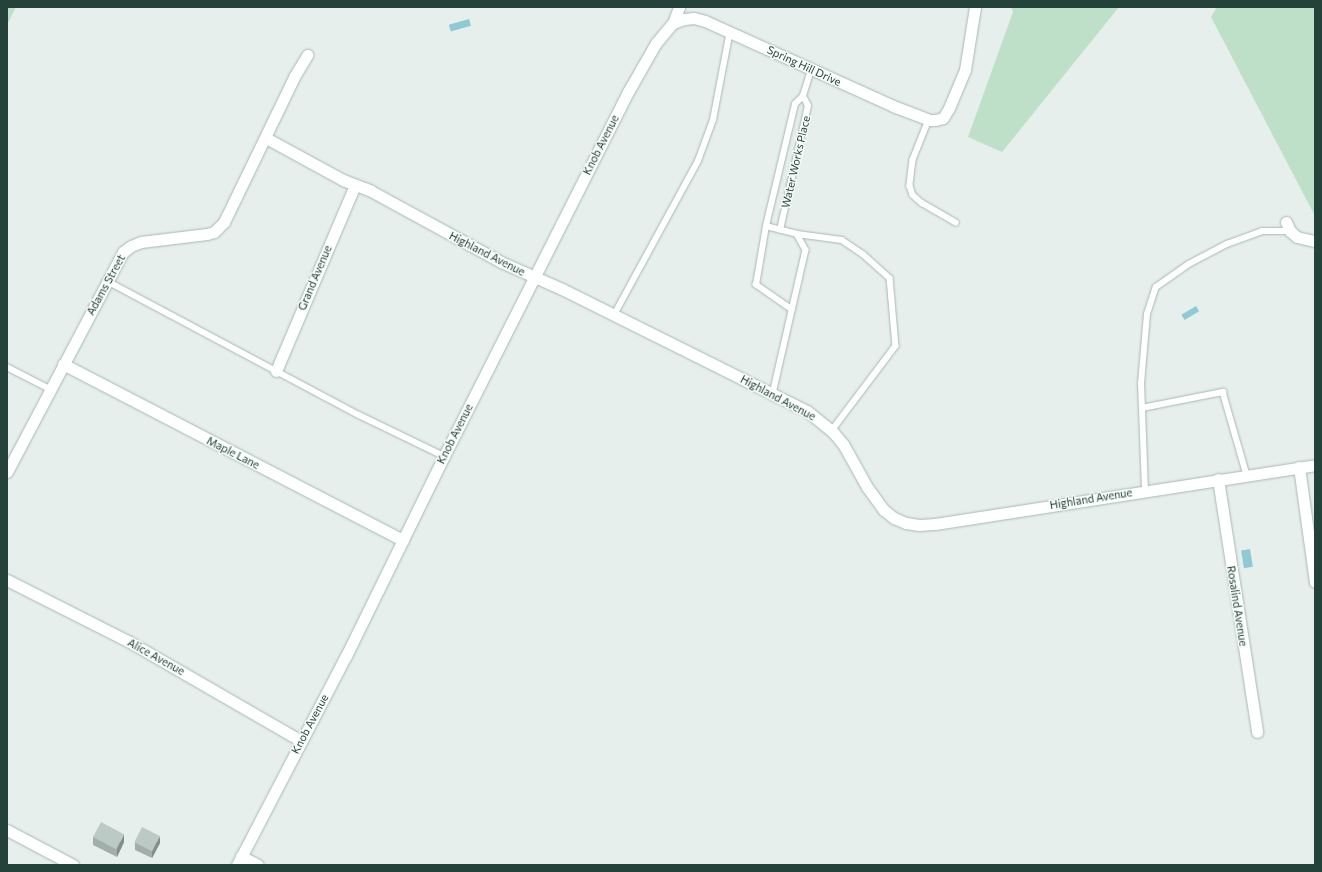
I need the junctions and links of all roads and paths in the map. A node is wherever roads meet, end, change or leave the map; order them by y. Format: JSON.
{"nodes":[{"id":1,"x":679,"y":7,"type":"edge"},
{"id":2,"x":975,"y":7,"type":"edge"},
{"id":3,"x":673,"y":23,"type":"junction"},
{"id":4,"x":730,"y":31,"type":"junction"},
{"id":5,"x":307,"y":55,"type":"dead end"},
{"id":6,"x":811,"y":69,"type":"junction"},
{"id":7,"x":803,"y":96,"type":"junction"},
{"id":8,"x":932,"y":120,"type":"junction"},
{"id":9,"x":266,"y":138,"type":"junction"},
{"id":10,"x":356,"y":185,"type":"junction"},
{"id":11,"x":956,"y":223,"type":"dead end"},
{"id":12,"x":766,"y":226,"type":"junction"},
{"id":13,"x":1288,"y":226,"type":"joint"},
{"id":14,"x":780,"y":230,"type":"junction"},
{"id":15,"x":797,"y":234,"type":"junction"},
{"id":16,"x":1315,"y":241,"type":"edge"},
{"id":17,"x":534,"y":278,"type":"junction"},
{"id":18,"x":107,"y":281,"type":"junction"},
{"id":19,"x":792,"y":310,"type":"junction"},
{"id":20,"x":614,"y":315,"type":"junction"},
{"id":21,"x":63,"y":364,"type":"junction"},
{"id":22,"x":7,"y":368,"type":"edge"},
{"id":23,"x":276,"y":371,"type":"junction"},
{"id":24,"x":50,"y":389,"type":"junction"},
{"id":25,"x":773,"y":394,"type":"junction"},
{"id":26,"x":1142,"y":408,"type":"junction"},
{"id":27,"x":832,"y":431,"type":"junction"},
{"id":28,"x":444,"y":456,"type":"junction"},
{"id":29,"x":1315,"y":465,"type":"edge"},
{"id":30,"x":1299,"y":467,"type":"junction"},
{"id":31,"x":7,"y":472,"type":"edge"},
{"id":32,"x":1246,"y":475,"type":"junction"},
{"id":33,"x":1218,"y":479,"type":"junction"},
{"id":34,"x":1145,"y":491,"type":"junction"},
{"id":35,"x":403,"y":540,"type":"junction"},
{"id":36,"x":7,"y":580,"type":"edge"},
{"id":37,"x":1315,"y":582,"type":"edge"},
{"id":38,"x":1257,"y":732,"type":"dead end"},
{"id":39,"x":301,"y":741,"type":"junction"},
{"id":40,"x":7,"y":830,"type":"edge"},
{"id":41,"x":239,"y":861,"type":"edge"},
{"id":42,"x":73,"y":865,"type":"edge"},
{"id":43,"x":258,"y":865,"type":"edge"}],
"edges":[{"from":1,"to":3,"type":"street","name":"Knob Avenue"},
{"from":2,"to":8,"type":"street"},
{"from":3,"to":4,"type":"street","name":"Spring Hill Drive"},
{"from":3,"to":17,"type":"street","name":"Knob Avenue"},
{"from":4,"to":6,"type":"street","name":"Spring Hill Drive"},
{"from":4,"to":20,"type":"lane"},
{"from":5,"to":9,"type":"street","name":"Adams Street"},
{"from":6,"to":7,"type":"lane","name":"Water Works Place"},
{"from":6,"to":8,"type":"street","name":"Spring Hill Drive"},
{"from":7,"to":12,"type":"lane","name":"Water Works Place"},
{"from":7,"to":14,"type":"lane","name":"Water Works Place"},
{"from":8,"to":11,"type":"lane"},
{"from":9,"to":10,"type":"street","name":"Highland Avenue"},
{"from":9,"to":18,"type":"street","name":"Adams Street"},
{"from":10,"to":17,"type":"street","name":"Highland Avenue"},
{"from":10,"to":23,"type":"street","name":"Grand Avenue"},
{"from":12,"to":14,"type":"lane"},
{"from":12,"to":19,"type":"lane","name":"Water Works Place"},
{"from":13,"to":16,"type":"street"},
{"from":13,"to":26,"type":"lane"},
{"from":14,"to":15,"type":"lane"},
{"from":15,"to":19,"type":"lane"},
{"from":15,"to":27,"type":"lane"},
{"from":17,"to":20,"type":"street","name":"Highland Avenue"},
{"from":17,"to":28,"type":"street","name":"Knob Avenue"},
{"from":18,"to":21,"type":"street","name":"Adams Street"},
{"from":18,"to":23,"type":"lane"},
{"from":19,"to":25,"type":"lane"},
{"from":20,"to":25,"type":"street","name":"Highland Avenue"},
{"from":21,"to":24,"type":"street","name":"Adams Street"},
{"from":21,"to":35,"type":"street","name":"Maple Lane"},
{"from":22,"to":24,"type":"lane"},
{"from":23,"to":28,"type":"lane"},
{"from":24,"to":31,"type":"street","name":"Adams Street"},
{"from":25,"to":27,"type":"street","name":"Highland Avenue"},
{"from":26,"to":32,"type":"lane"},
{"from":26,"to":34,"type":"lane"},
{"from":27,"to":34,"type":"street","name":"Highland Avenue"},
{"from":28,"to":35,"type":"street","name":"Knob Avenue"},
{"from":29,"to":30,"type":"street","name":"Highland Avenue"},
{"from":30,"to":32,"type":"street","name":"Highland Avenue"},
{"from":30,"to":37,"type":"street"},
{"from":32,"to":33,"type":"street","name":"Highland Avenue"},
{"from":33,"to":34,"type":"street","name":"Highland Avenue"},
{"from":33,"to":38,"type":"street","name":"Rosalind Avenue"},
{"from":35,"to":39,"type":"street","name":"Knob Avenue"},
{"from":36,"to":39,"type":"street","name":"Alice Avenue"},
{"from":39,"to":41,"type":"street","name":"Knob Avenue"},
{"from":40,"to":42,"type":"street"},
{"from":41,"to":43,"type":"street"}]}
